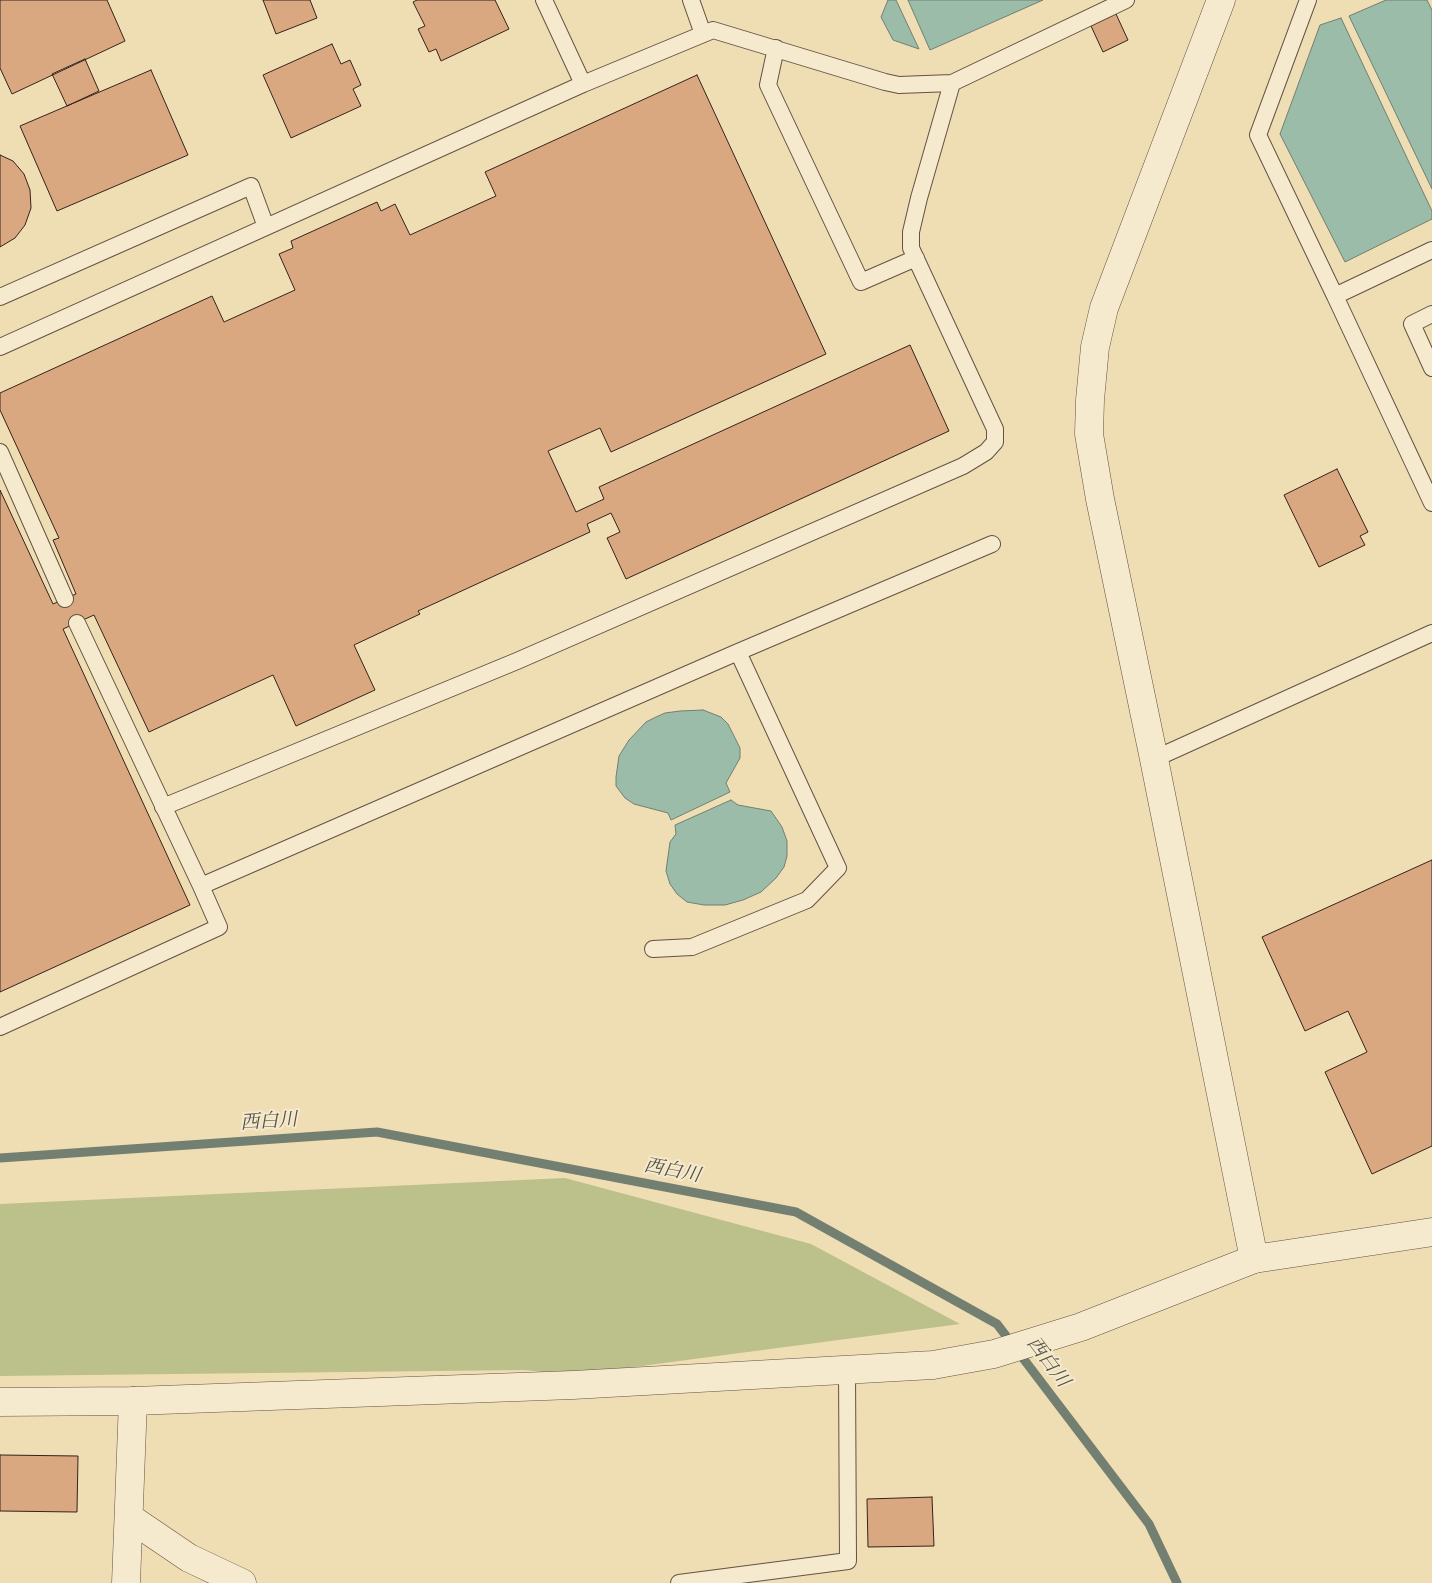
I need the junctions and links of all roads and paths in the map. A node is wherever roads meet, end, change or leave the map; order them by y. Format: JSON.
{"nodes":[{"id":1,"x":544,"y":0,"type":"edge"},
{"id":2,"x":691,"y":0,"type":"edge"},
{"id":3,"x":1126,"y":0,"type":"edge"},
{"id":4,"x":1221,"y":0,"type":"edge"},
{"id":5,"x":1308,"y":0,"type":"edge"},
{"id":6,"x":703,"y":34,"type":"junction"},
{"id":7,"x":776,"y":48,"type":"junction"},
{"id":8,"x":952,"y":83,"type":"junction"},
{"id":9,"x":582,"y":84,"type":"junction"},
{"id":10,"x":266,"y":227,"type":"junction"},
{"id":11,"x":1432,"y":250,"type":"edge"},
{"id":12,"x":916,"y":258,"type":"junction"},
{"id":13,"x":1335,"y":296,"type":"junction"},
{"id":14,"x":0,"y":297,"type":"edge"},
{"id":15,"x":1432,"y":314,"type":"edge"},
{"id":16,"x":0,"y":347,"type":"edge"},
{"id":17,"x":1432,"y":368,"type":"edge"},
{"id":18,"x":0,"y":452,"type":"edge"},
{"id":19,"x":1432,"y":503,"type":"edge"},
{"id":20,"x":992,"y":544,"type":"dead end"},
{"id":21,"x":64,"y":598,"type":"dead end"},
{"id":22,"x":77,"y":623,"type":"dead end"},
{"id":23,"x":1432,"y":633,"type":"edge"},
{"id":24,"x":738,"y":652,"type":"junction"},
{"id":25,"x":1154,"y":759,"type":"junction"},
{"id":26,"x":163,"y":807,"type":"junction"},
{"id":27,"x":201,"y":886,"type":"junction"},
{"id":28,"x":653,"y":949,"type":"dead end"},
{"id":29,"x":0,"y":1027,"type":"edge"},
{"id":30,"x":1432,"y":1232,"type":"edge"},
{"id":31,"x":1254,"y":1259,"type":"junction"},
{"id":32,"x":847,"y":1370,"type":"junction"},
{"id":33,"x":0,"y":1402,"type":"edge"},
{"id":34,"x":133,"y":1402,"type":"junction"},
{"id":35,"x":130,"y":1518,"type":"junction"},
{"id":36,"x":126,"y":1583,"type":"edge"},
{"id":37,"x":242,"y":1583,"type":"edge"},
{"id":38,"x":680,"y":1583,"type":"edge"}],
"edges":[{"from":1,"to":9,"type":"lane"},
{"from":2,"to":6,"type":"lane"},
{"from":3,"to":8,"type":"lane"},
{"from":4,"to":25,"type":"street"},
{"from":5,"to":13,"type":"lane"},
{"from":6,"to":7,"type":"lane"},
{"from":6,"to":9,"type":"lane"},
{"from":7,"to":8,"type":"lane"},
{"from":7,"to":12,"type":"lane"},
{"from":8,"to":12,"type":"lane"},
{"from":9,"to":10,"type":"lane"},
{"from":10,"to":14,"type":"lane"},
{"from":10,"to":16,"type":"lane"},
{"from":11,"to":13,"type":"lane"},
{"from":12,"to":26,"type":"lane"},
{"from":13,"to":19,"type":"lane"},
{"from":15,"to":17,"type":"lane"},
{"from":18,"to":21,"type":"lane"},
{"from":20,"to":24,"type":"lane"},
{"from":22,"to":26,"type":"lane"},
{"from":23,"to":25,"type":"lane"},
{"from":24,"to":27,"type":"lane"},
{"from":24,"to":28,"type":"lane"},
{"from":25,"to":31,"type":"street"},
{"from":26,"to":27,"type":"lane"},
{"from":27,"to":29,"type":"lane"},
{"from":30,"to":31,"type":"street"},
{"from":31,"to":32,"type":"street"},
{"from":32,"to":34,"type":"street"},
{"from":32,"to":38,"type":"lane"},
{"from":33,"to":34,"type":"street"},
{"from":34,"to":35,"type":"street"},
{"from":35,"to":36,"type":"street"},
{"from":35,"to":37,"type":"street"}]}
